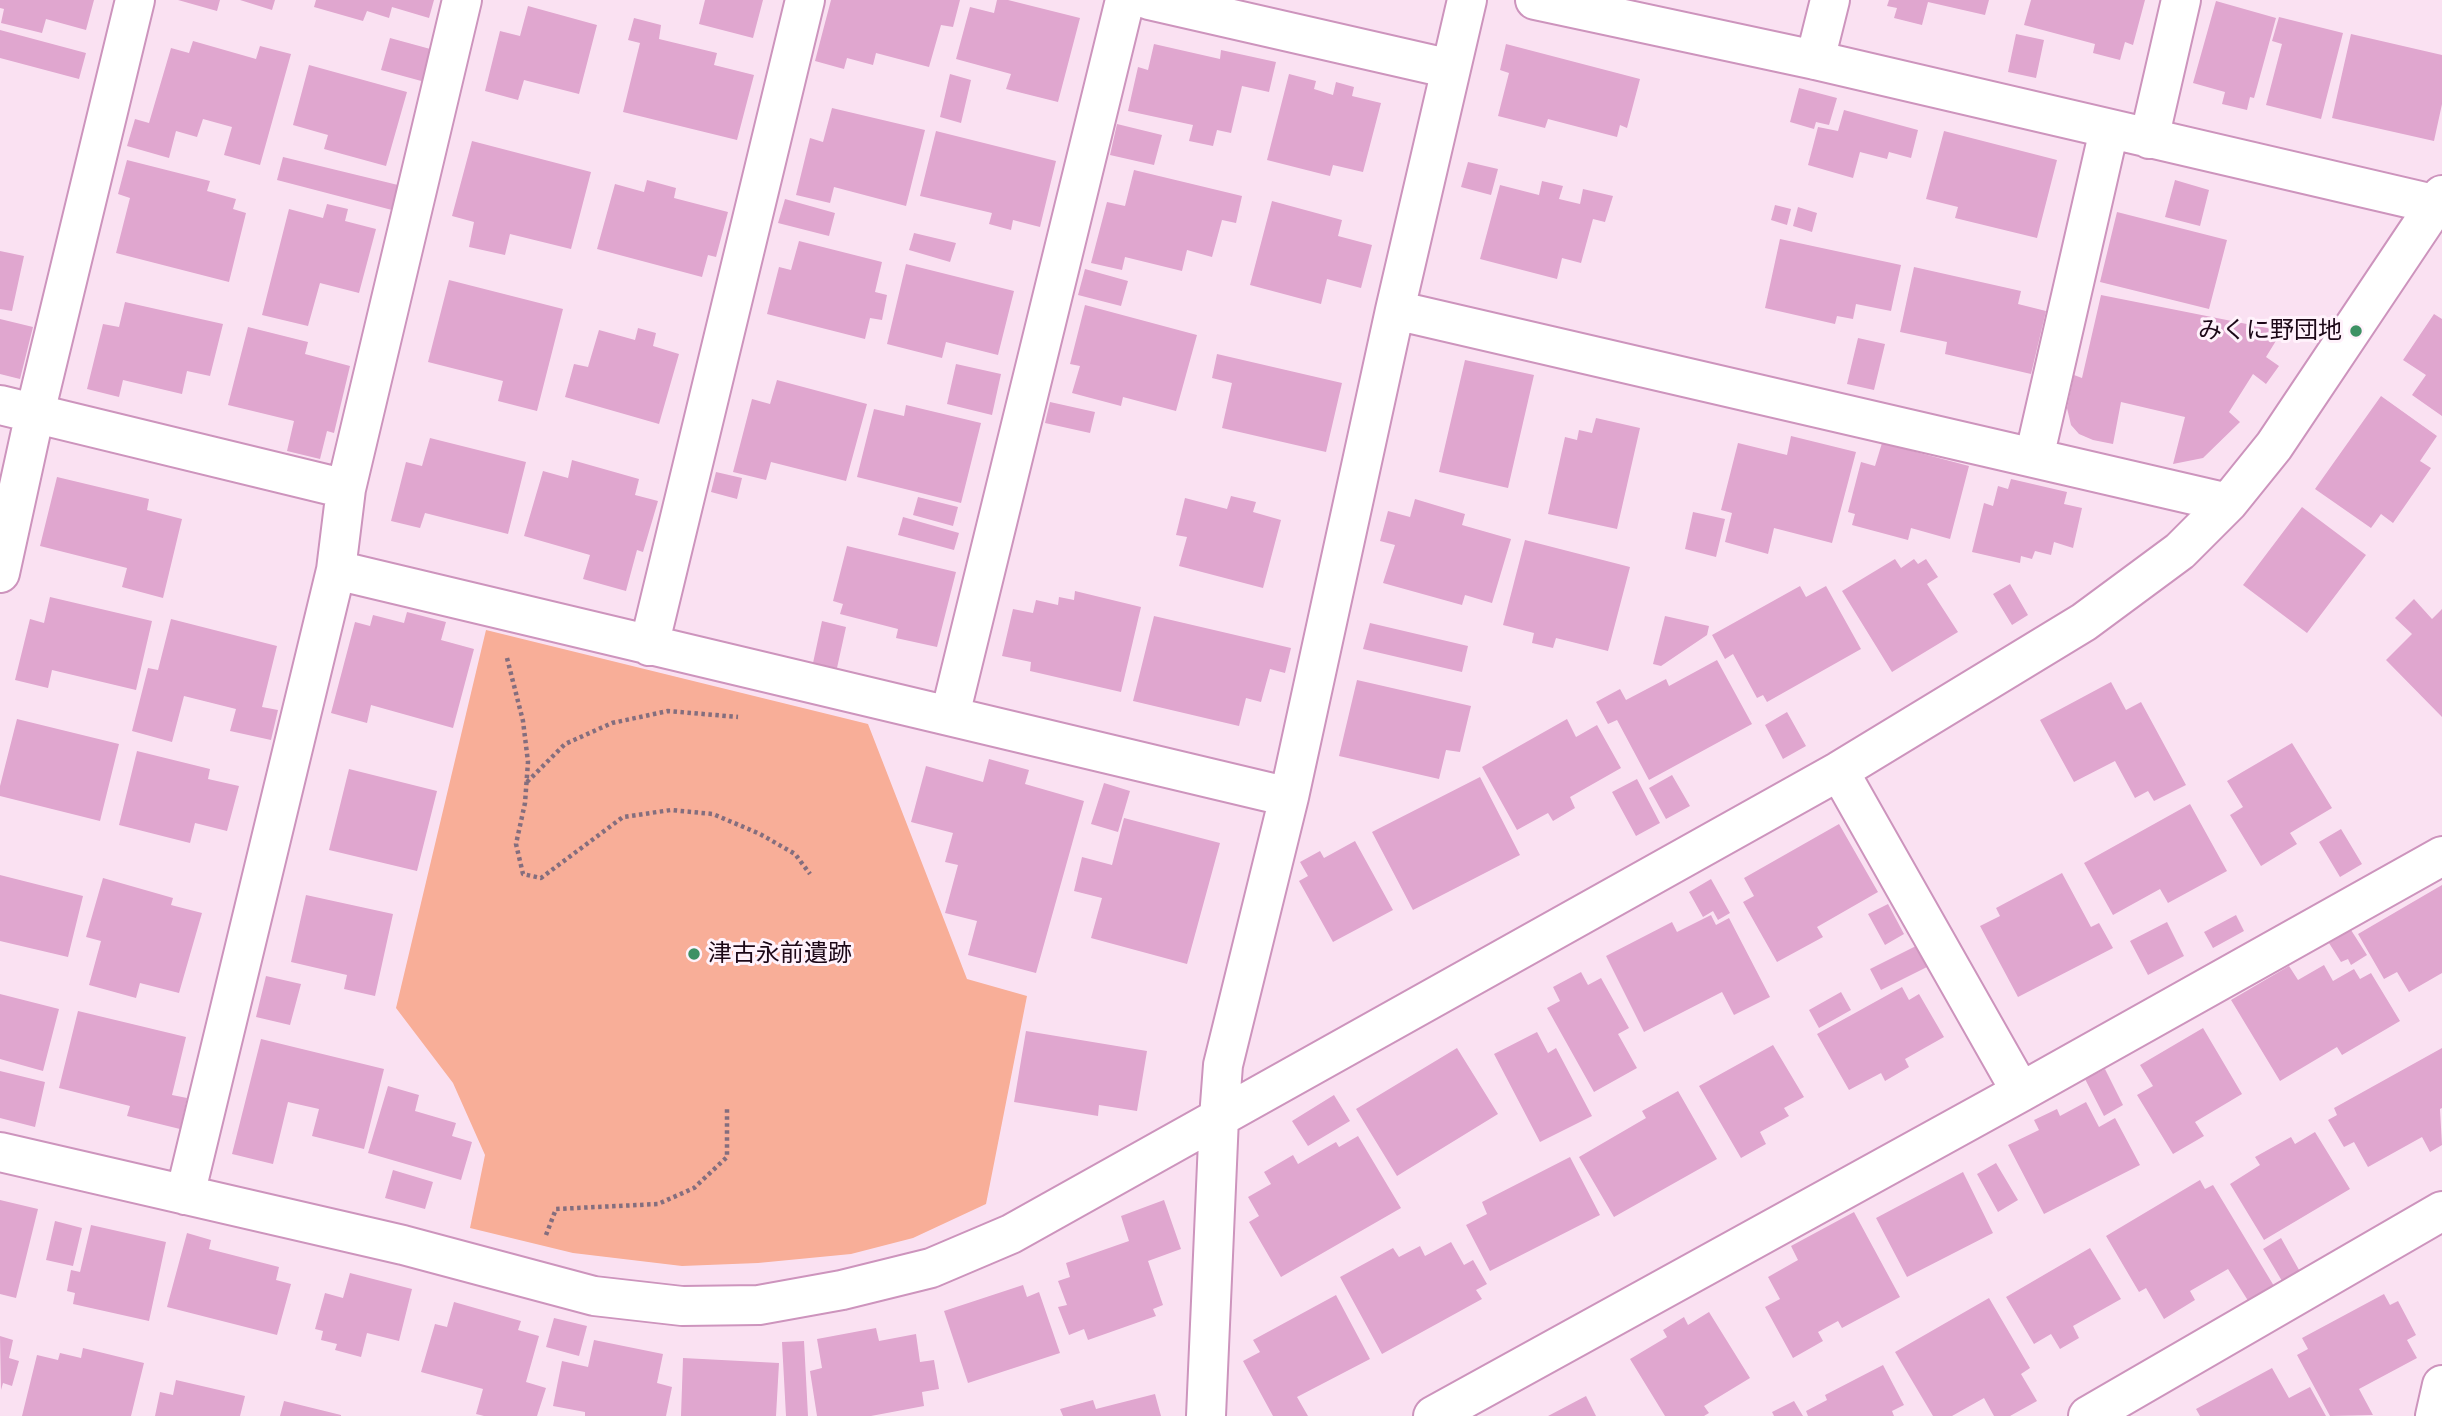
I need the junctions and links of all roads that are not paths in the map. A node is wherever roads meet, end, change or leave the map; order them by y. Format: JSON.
{"nodes":[{"id":1,"x":135,"y":0,"type":"edge"},
{"id":2,"x":462,"y":0,"type":"edge"},
{"id":3,"x":805,"y":0,"type":"edge"},
{"id":4,"x":1125,"y":0,"type":"edge"},
{"id":5,"x":1149,"y":0,"type":"edge"},
{"id":6,"x":1466,"y":0,"type":"edge"},
{"id":7,"x":1535,"y":0,"type":"edge"},
{"id":8,"x":1829,"y":0,"type":"edge"},
{"id":9,"x":2181,"y":0,"type":"edge"},
{"id":10,"x":1815,"y":60,"type":"junction"},
{"id":11,"x":1451,"y":69,"type":"junction"},
{"id":12,"x":2109,"y":130,"type":"junction"},
{"id":13,"x":2149,"y":139,"type":"junction"},
{"id":14,"x":2440,"y":201,"type":"edge"},
{"id":15,"x":1395,"y":310,"type":"junction"},
{"id":16,"x":18,"y":409,"type":"edge"},
{"id":17,"x":2034,"y":458,"type":"junction"},
{"id":18,"x":346,"y":489,"type":"junction"},
{"id":19,"x":2228,"y":503,"type":"junction"},
{"id":20,"x":336,"y":570,"type":"junction"},
{"id":21,"x":0,"y":573,"type":"edge"},
{"id":22,"x":649,"y":646,"type":"junction"},
{"id":23,"x":950,"y":715,"type":"junction"},
{"id":24,"x":1839,"y":771,"type":"junction"},
{"id":25,"x":1289,"y":797,"type":"junction"},
{"id":26,"x":2442,"y":856,"type":"edge"},
{"id":27,"x":2021,"y":1092,"type":"junction"},
{"id":28,"x":1219,"y":1118,"type":"junction"},
{"id":29,"x":0,"y":1152,"type":"edge"},
{"id":30,"x":185,"y":1195,"type":"junction"},
{"id":31,"x":2442,"y":1211,"type":"edge"},
{"id":32,"x":2442,"y":1385,"type":"edge"},
{"id":33,"x":1206,"y":1416,"type":"edge"},
{"id":34,"x":1433,"y":1416,"type":"edge"},
{"id":35,"x":2088,"y":1416,"type":"edge"},
{"id":36,"x":2435,"y":1416,"type":"edge"}],
"edges":[{"from":1,"to":16,"type":"street"},
{"from":2,"to":18,"type":"street"},
{"from":3,"to":22,"type":"street"},
{"from":4,"to":23,"type":"street"},
{"from":5,"to":11,"type":"street"},
{"from":6,"to":11,"type":"street"},
{"from":7,"to":10,"type":"street"},
{"from":8,"to":10,"type":"street"},
{"from":9,"to":13,"type":"street"},
{"from":10,"to":12,"type":"street"},
{"from":11,"to":15,"type":"street"},
{"from":12,"to":13,"type":"street"},
{"from":12,"to":17,"type":"street"},
{"from":13,"to":14,"type":"street"},
{"from":14,"to":19,"type":"street"},
{"from":15,"to":17,"type":"street"},
{"from":15,"to":25,"type":"street"},
{"from":16,"to":18,"type":"street"},
{"from":16,"to":21,"type":"street"},
{"from":17,"to":19,"type":"street"},
{"from":18,"to":20,"type":"street"},
{"from":19,"to":24,"type":"street"},
{"from":20,"to":22,"type":"street"},
{"from":20,"to":30,"type":"street"},
{"from":22,"to":23,"type":"street"},
{"from":23,"to":25,"type":"street"},
{"from":24,"to":27,"type":"street"},
{"from":24,"to":28,"type":"street"},
{"from":25,"to":28,"type":"street"},
{"from":26,"to":27,"type":"street"},
{"from":27,"to":34,"type":"street"},
{"from":28,"to":30,"type":"street"},
{"from":28,"to":33,"type":"street"},
{"from":29,"to":30,"type":"street"},
{"from":31,"to":35,"type":"street"},
{"from":32,"to":36,"type":"street"}]}
